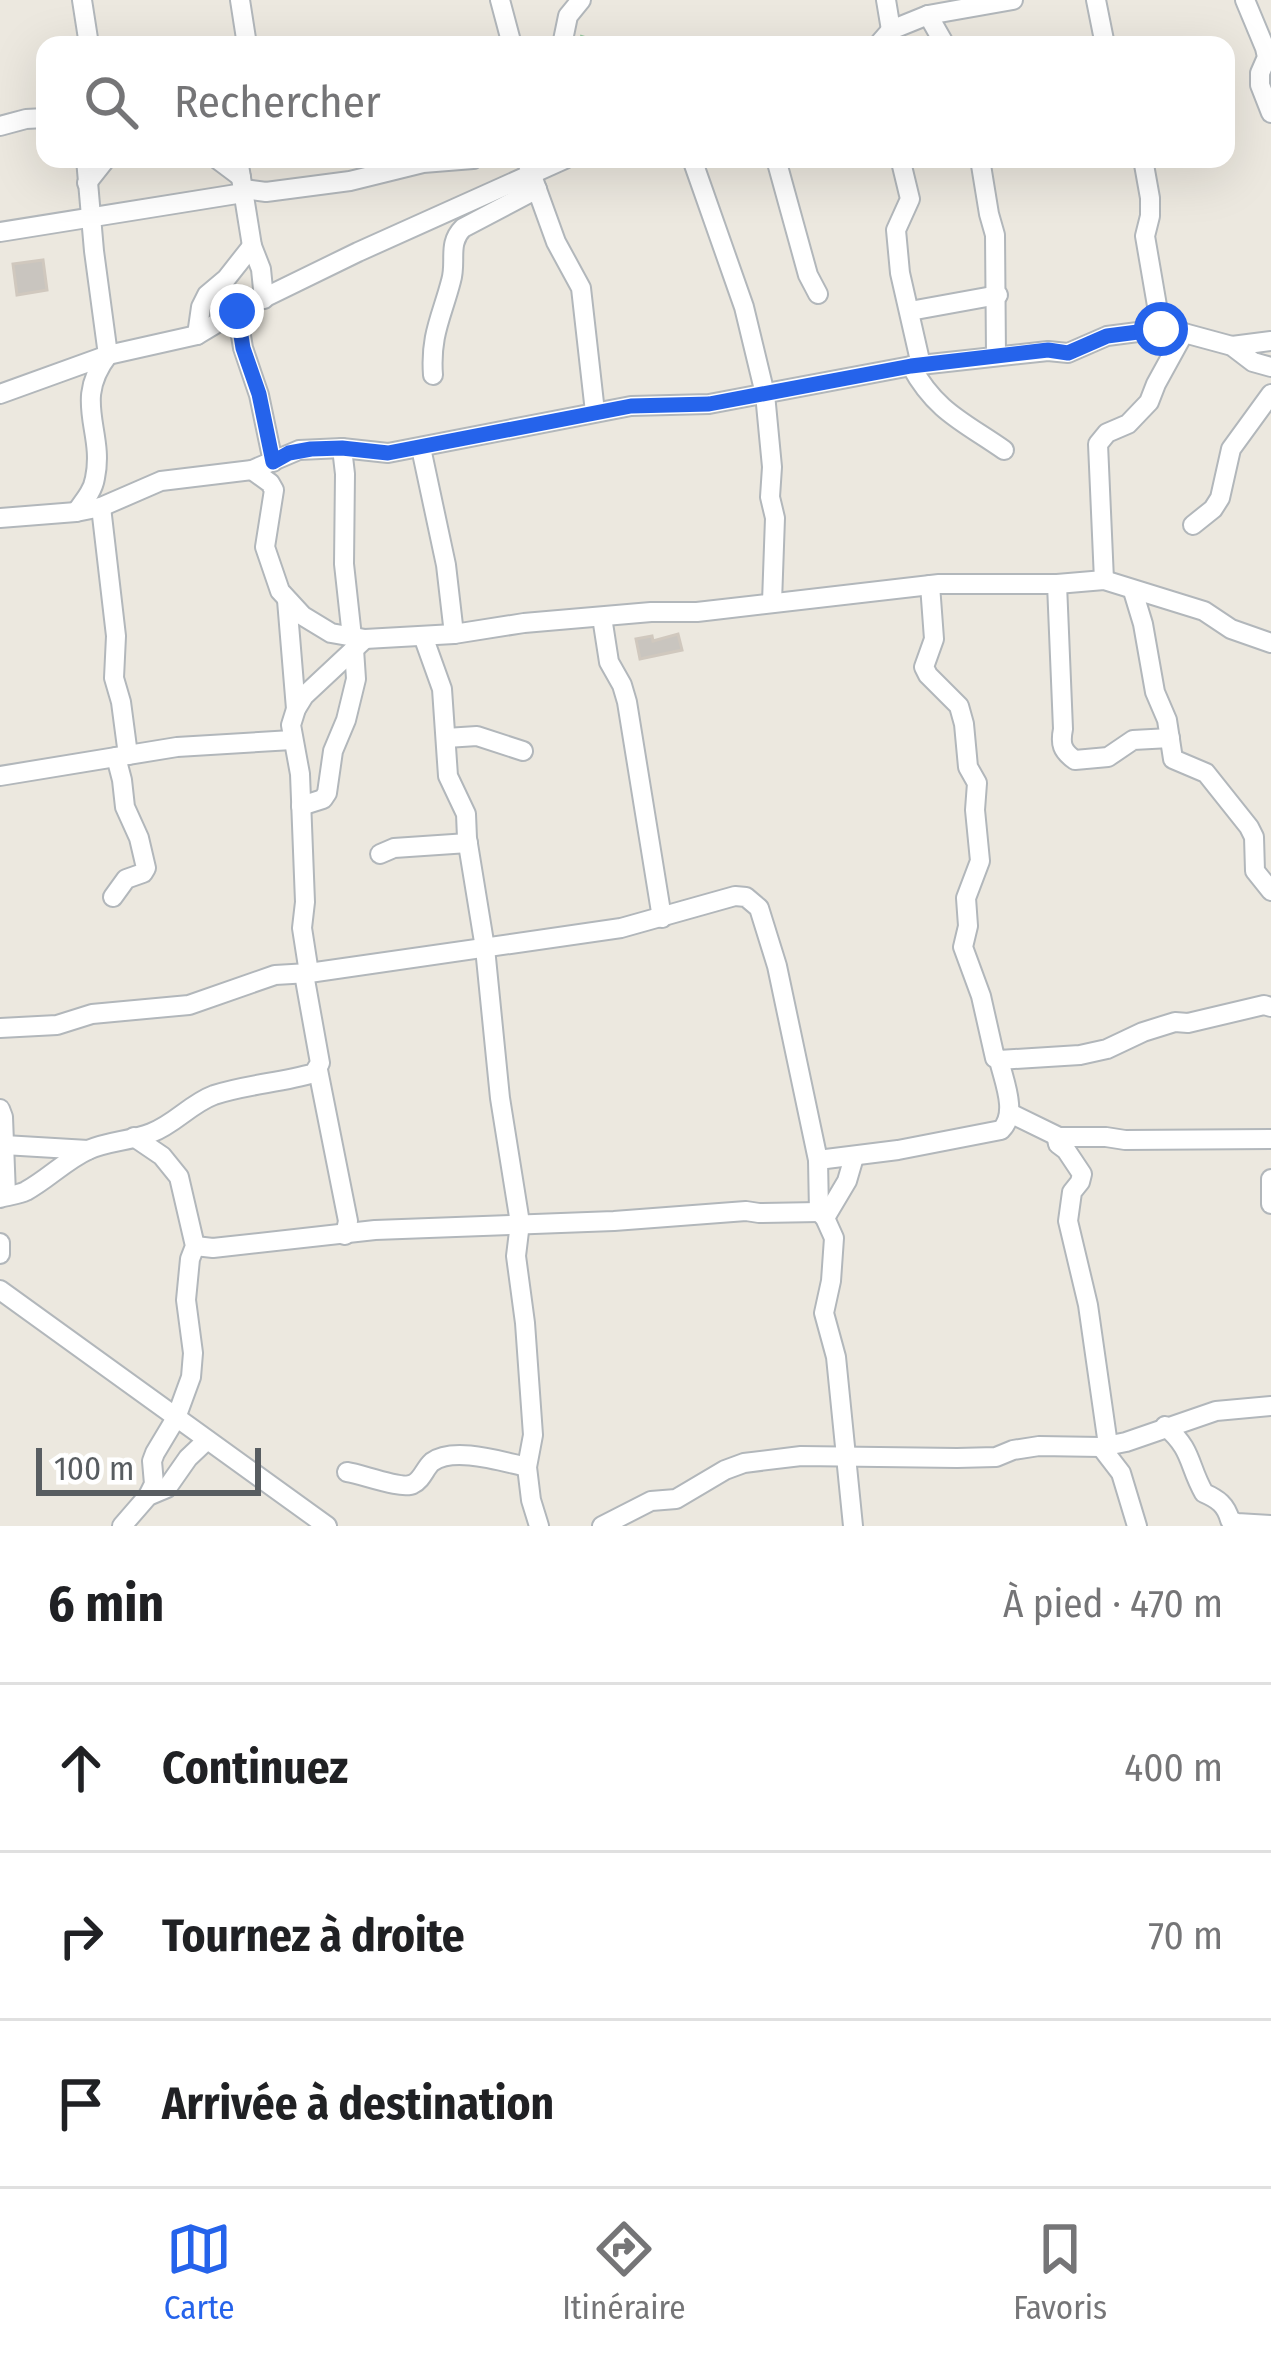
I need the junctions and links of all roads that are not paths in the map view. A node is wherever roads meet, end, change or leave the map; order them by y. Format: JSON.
{"nodes":[{"id":1,"x":82,"y":0,"type":"edge"},
{"id":2,"x":240,"y":0,"type":"edge"},
{"id":3,"x":500,"y":0,"type":"edge"},
{"id":4,"x":886,"y":0,"type":"edge"},
{"id":5,"x":1012,"y":0,"type":"edge"},
{"id":6,"x":1096,"y":0,"type":"edge"},
{"id":7,"x":1245,"y":0,"type":"edge"},
{"id":8,"x":576,"y":3,"type":"edge"},
{"id":9,"x":928,"y":15,"type":"junction"},
{"id":10,"x":87,"y":36,"type":"edge"},
{"id":11,"x":246,"y":36,"type":"edge"},
{"id":12,"x":510,"y":36,"type":"edge"},
{"id":13,"x":563,"y":36,"type":"edge"},
{"id":14,"x":884,"y":36,"type":"edge"},
{"id":15,"x":888,"y":36,"type":"edge"},
{"id":16,"x":940,"y":36,"type":"edge"},
{"id":17,"x":1103,"y":36,"type":"edge"},
{"id":18,"x":1271,"y":112,"type":"edge"},
{"id":19,"x":36,"y":118,"type":"edge"},
{"id":20,"x":0,"y":126,"type":"edge"},
{"id":21,"x":86,"y":168,"type":"edge"},
{"id":22,"x":99,"y":168,"type":"edge"},
{"id":23,"x":404,"y":168,"type":"edge"},
{"id":24,"x":695,"y":168,"type":"edge"},
{"id":25,"x":778,"y":168,"type":"edge"},
{"id":26,"x":902,"y":168,"type":"edge"},
{"id":27,"x":981,"y":168,"type":"edge"},
{"id":28,"x":1144,"y":168,"type":"edge"},
{"id":29,"x":532,"y":173,"type":"edge"},
{"id":30,"x":87,"y":183,"type":"junction"},
{"id":31,"x":242,"y":184,"type":"edge"},
{"id":32,"x":91,"y":215,"type":"junction"},
{"id":33,"x":0,"y":232,"type":"edge"},
{"id":34,"x":252,"y":246,"type":"junction"},
{"id":35,"x":818,"y":294,"type":"dead end"},
{"id":36,"x":998,"y":295,"type":"junction"},
{"id":37,"x":264,"y":299,"type":"junction"},
{"id":38,"x":237,"y":311,"type":"junction"},
{"id":39,"x":910,"y":311,"type":"junction"},
{"id":40,"x":1161,"y":329,"type":"junction"},
{"id":41,"x":1184,"y":333,"type":"junction"},
{"id":42,"x":197,"y":334,"type":"junction"},
{"id":43,"x":1271,"y":341,"type":"edge"},
{"id":44,"x":1232,"y":346,"type":"junction"},
{"id":45,"x":108,"y":355,"type":"junction"},
{"id":46,"x":997,"y":355,"type":"junction"},
{"id":47,"x":916,"y":366,"type":"junction"},
{"id":48,"x":1271,"y":368,"type":"edge"},
{"id":49,"x":433,"y":374,"type":"dead end"},
{"id":50,"x":0,"y":394,"type":"edge"},
{"id":51,"x":764,"y":394,"type":"junction"},
{"id":52,"x":1271,"y":394,"type":"edge"},
{"id":53,"x":595,"y":412,"type":"junction"},
{"id":54,"x":342,"y":448,"type":"junction"},
{"id":55,"x":421,"y":448,"type":"junction"},
{"id":56,"x":1004,"y":450,"type":"dead end"},
{"id":57,"x":273,"y":462,"type":"junction"},
{"id":58,"x":252,"y":470,"type":"junction"},
{"id":59,"x":100,"y":506,"type":"junction"},
{"id":60,"x":76,"y":512,"type":"junction"},
{"id":61,"x":0,"y":518,"type":"edge"},
{"id":62,"x":1193,"y":525,"type":"dead end"},
{"id":63,"x":1104,"y":580,"type":"junction"},
{"id":64,"x":1058,"y":584,"type":"junction"},
{"id":65,"x":930,"y":585,"type":"junction"},
{"id":66,"x":1133,"y":591,"type":"junction"},
{"id":67,"x":287,"y":598,"type":"junction"},
{"id":68,"x":772,"y":602,"type":"junction"},
{"id":69,"x":602,"y":617,"type":"junction"},
{"id":70,"x":454,"y":634,"type":"junction"},
{"id":71,"x":423,"y":636,"type":"junction"},
{"id":72,"x":357,"y":642,"type":"junction"},
{"id":73,"x":1271,"y":643,"type":"edge"},
{"id":74,"x":296,"y":709,"type":"junction"},
{"id":75,"x":446,"y":738,"type":"junction"},
{"id":76,"x":1170,"y":738,"type":"junction"},
{"id":77,"x":292,"y":740,"type":"junction"},
{"id":78,"x":523,"y":751,"type":"dead end"},
{"id":79,"x":122,"y":756,"type":"junction"},
{"id":80,"x":0,"y":776,"type":"edge"},
{"id":81,"x":301,"y":806,"type":"junction"},
{"id":82,"x":468,"y":843,"type":"junction"},
{"id":83,"x":380,"y":854,"type":"dead end"},
{"id":84,"x":1271,"y":891,"type":"edge"},
{"id":85,"x":113,"y":897,"type":"dead end"},
{"id":86,"x":662,"y":918,"type":"junction"},
{"id":87,"x":485,"y":948,"type":"junction"},
{"id":88,"x":303,"y":970,"type":"junction"},
{"id":89,"x":1271,"y":1006,"type":"edge"},
{"id":90,"x":0,"y":1028,"type":"edge"},
{"id":91,"x":1000,"y":1060,"type":"junction"},
{"id":92,"x":318,"y":1070,"type":"junction"},
{"id":93,"x":0,"y":1109,"type":"edge"},
{"id":94,"x":1010,"y":1113,"type":"junction"},
{"id":95,"x":134,"y":1137,"type":"junction"},
{"id":96,"x":1058,"y":1137,"type":"junction"},
{"id":97,"x":1271,"y":1139,"type":"edge"},
{"id":98,"x":4,"y":1145,"type":"junction"},
{"id":99,"x":88,"y":1150,"type":"junction"},
{"id":100,"x":854,"y":1157,"type":"junction"},
{"id":101,"x":818,"y":1160,"type":"junction"},
{"id":102,"x":2,"y":1201,"type":"edge"},
{"id":103,"x":822,"y":1215,"type":"junction"},
{"id":104,"x":520,"y":1223,"type":"junction"},
{"id":105,"x":482,"y":1225,"type":"junction"},
{"id":106,"x":346,"y":1228,"type":"junction"},
{"id":107,"x":0,"y":1243,"type":"edge"},
{"id":108,"x":195,"y":1246,"type":"junction"},
{"id":109,"x":0,"y":1254,"type":"edge"},
{"id":110,"x":516,"y":1256,"type":"junction"},
{"id":111,"x":0,"y":1290,"type":"edge"},
{"id":112,"x":1271,"y":1406,"type":"edge"},
{"id":113,"x":176,"y":1418,"type":"junction"},
{"id":114,"x":1165,"y":1426,"type":"junction"},
{"id":115,"x":208,"y":1440,"type":"junction"},
{"id":116,"x":1112,"y":1445,"type":"junction"},
{"id":117,"x":846,"y":1454,"type":"junction"},
{"id":118,"x":527,"y":1467,"type":"junction"},
{"id":119,"x":347,"y":1472,"type":"dead end"},
{"id":120,"x":148,"y":1496,"type":"junction"},
{"id":121,"x":315,"y":1523,"type":"edge"},
{"id":122,"x":1271,"y":1525,"type":"edge"},
{"id":123,"x":122,"y":1526,"type":"edge"},
{"id":124,"x":538,"y":1526,"type":"edge"},
{"id":125,"x":602,"y":1526,"type":"edge"},
{"id":126,"x":853,"y":1526,"type":"edge"},
{"id":127,"x":1137,"y":1526,"type":"edge"}],
"edges":[{"from":1,"to":10,"type":"street"},
{"from":2,"to":11,"type":"street"},
{"from":3,"to":12,"type":"street"},
{"from":4,"to":14,"type":"street"},
{"from":5,"to":9,"type":"street"},
{"from":6,"to":17,"type":"street"},
{"from":7,"to":18,"type":"street"},
{"from":8,"to":13,"type":"street"},
{"from":9,"to":15,"type":"street"},
{"from":9,"to":16,"type":"street"},
{"from":19,"to":20,"type":"street"},
{"from":21,"to":30,"type":"street"},
{"from":22,"to":30,"type":"street"},
{"from":23,"to":31,"type":"street"},
{"from":24,"to":51,"type":"street"},
{"from":25,"to":35,"type":"street"},
{"from":26,"to":39,"type":"street"},
{"from":27,"to":36,"type":"street"},
{"from":28,"to":40,"type":"street"},
{"from":29,"to":37,"type":"street"},
{"from":29,"to":49,"type":"street"},
{"from":29,"to":53,"type":"street"},
{"from":30,"to":32,"type":"street"},
{"from":31,"to":32,"type":"street"},
{"from":31,"to":34,"type":"street"},
{"from":32,"to":33,"type":"street"},
{"from":32,"to":45,"type":"street"},
{"from":34,"to":37,"type":"street"},
{"from":34,"to":42,"type":"street"},
{"from":36,"to":39,"type":"street"},
{"from":36,"to":46,"type":"street"},
{"from":37,"to":38,"type":"street"},
{"from":38,"to":42,"type":"street"},
{"from":38,"to":57,"type":"street"},
{"from":39,"to":47,"type":"street"},
{"from":40,"to":41,"type":"street"},
{"from":40,"to":46,"type":"street"},
{"from":41,"to":44,"type":"street"},
{"from":41,"to":63,"type":"street"},
{"from":42,"to":45,"type":"street"},
{"from":43,"to":44,"type":"street"},
{"from":44,"to":48,"type":"street"},
{"from":45,"to":50,"type":"street"},
{"from":45,"to":60,"type":"street"},
{"from":46,"to":47,"type":"street"},
{"from":47,"to":51,"type":"street"},
{"from":47,"to":56,"type":"street"},
{"from":51,"to":53,"type":"street"},
{"from":51,"to":68,"type":"street"},
{"from":52,"to":62,"type":"street"},
{"from":53,"to":55,"type":"street"},
{"from":54,"to":55,"type":"street"},
{"from":54,"to":57,"type":"street"},
{"from":54,"to":72,"type":"street"},
{"from":55,"to":70,"type":"street"},
{"from":57,"to":58,"type":"street"},
{"from":58,"to":59,"type":"street"},
{"from":58,"to":67,"type":"street"},
{"from":59,"to":60,"type":"street"},
{"from":59,"to":79,"type":"street"},
{"from":60,"to":61,"type":"street"},
{"from":63,"to":64,"type":"street"},
{"from":63,"to":66,"type":"street"},
{"from":64,"to":65,"type":"street"},
{"from":64,"to":76,"type":"street"},
{"from":65,"to":68,"type":"street"},
{"from":65,"to":91,"type":"street"},
{"from":66,"to":73,"type":"street"},
{"from":66,"to":76,"type":"street"},
{"from":67,"to":72,"type":"street"},
{"from":67,"to":74,"type":"street"},
{"from":68,"to":69,"type":"street"},
{"from":69,"to":70,"type":"street"},
{"from":69,"to":86,"type":"street"},
{"from":70,"to":71,"type":"street"},
{"from":71,"to":72,"type":"street"},
{"from":71,"to":75,"type":"street"},
{"from":72,"to":74,"type":"street"},
{"from":72,"to":81,"type":"street"},
{"from":74,"to":77,"type":"street"},
{"from":75,"to":78,"type":"street"},
{"from":75,"to":82,"type":"street"},
{"from":76,"to":84,"type":"street"},
{"from":77,"to":79,"type":"street"},
{"from":77,"to":81,"type":"street"},
{"from":79,"to":80,"type":"street"},
{"from":79,"to":85,"type":"street"},
{"from":81,"to":88,"type":"street"},
{"from":82,"to":83,"type":"street"},
{"from":82,"to":87,"type":"street"},
{"from":86,"to":87,"type":"street"},
{"from":86,"to":101,"type":"street"},
{"from":87,"to":88,"type":"street"},
{"from":87,"to":104,"type":"street"},
{"from":88,"to":90,"type":"street"},
{"from":88,"to":92,"type":"street"},
{"from":89,"to":91,"type":"street"},
{"from":91,"to":94,"type":"street"},
{"from":92,"to":95,"type":"street"},
{"from":92,"to":106,"type":"street"},
{"from":93,"to":98,"type":"street"},
{"from":94,"to":96,"type":"street"},
{"from":94,"to":100,"type":"street"},
{"from":95,"to":99,"type":"street"},
{"from":95,"to":108,"type":"street"},
{"from":96,"to":97,"type":"street"},
{"from":96,"to":116,"type":"street"},
{"from":98,"to":99,"type":"street"},
{"from":98,"to":102,"type":"street"},
{"from":99,"to":102,"type":"street"},
{"from":100,"to":101,"type":"street"},
{"from":100,"to":103,"type":"street"},
{"from":101,"to":103,"type":"street"},
{"from":103,"to":104,"type":"street"},
{"from":103,"to":117,"type":"street"},
{"from":104,"to":105,"type":"street"},
{"from":104,"to":110,"type":"street"},
{"from":105,"to":106,"type":"street"},
{"from":105,"to":110,"type":"street"},
{"from":106,"to":108,"type":"street"},
{"from":107,"to":109,"type":"street"},
{"from":108,"to":113,"type":"street"},
{"from":110,"to":118,"type":"street"},
{"from":111,"to":113,"type":"street"},
{"from":112,"to":114,"type":"street"},
{"from":113,"to":115,"type":"street"},
{"from":113,"to":120,"type":"street"},
{"from":114,"to":116,"type":"street"},
{"from":114,"to":122,"type":"street"},
{"from":115,"to":120,"type":"street"},
{"from":115,"to":121,"type":"street"},
{"from":116,"to":117,"type":"street"},
{"from":116,"to":127,"type":"street"},
{"from":117,"to":125,"type":"street"},
{"from":117,"to":126,"type":"street"},
{"from":118,"to":119,"type":"street"},
{"from":118,"to":124,"type":"street"},
{"from":120,"to":123,"type":"street"}]}
